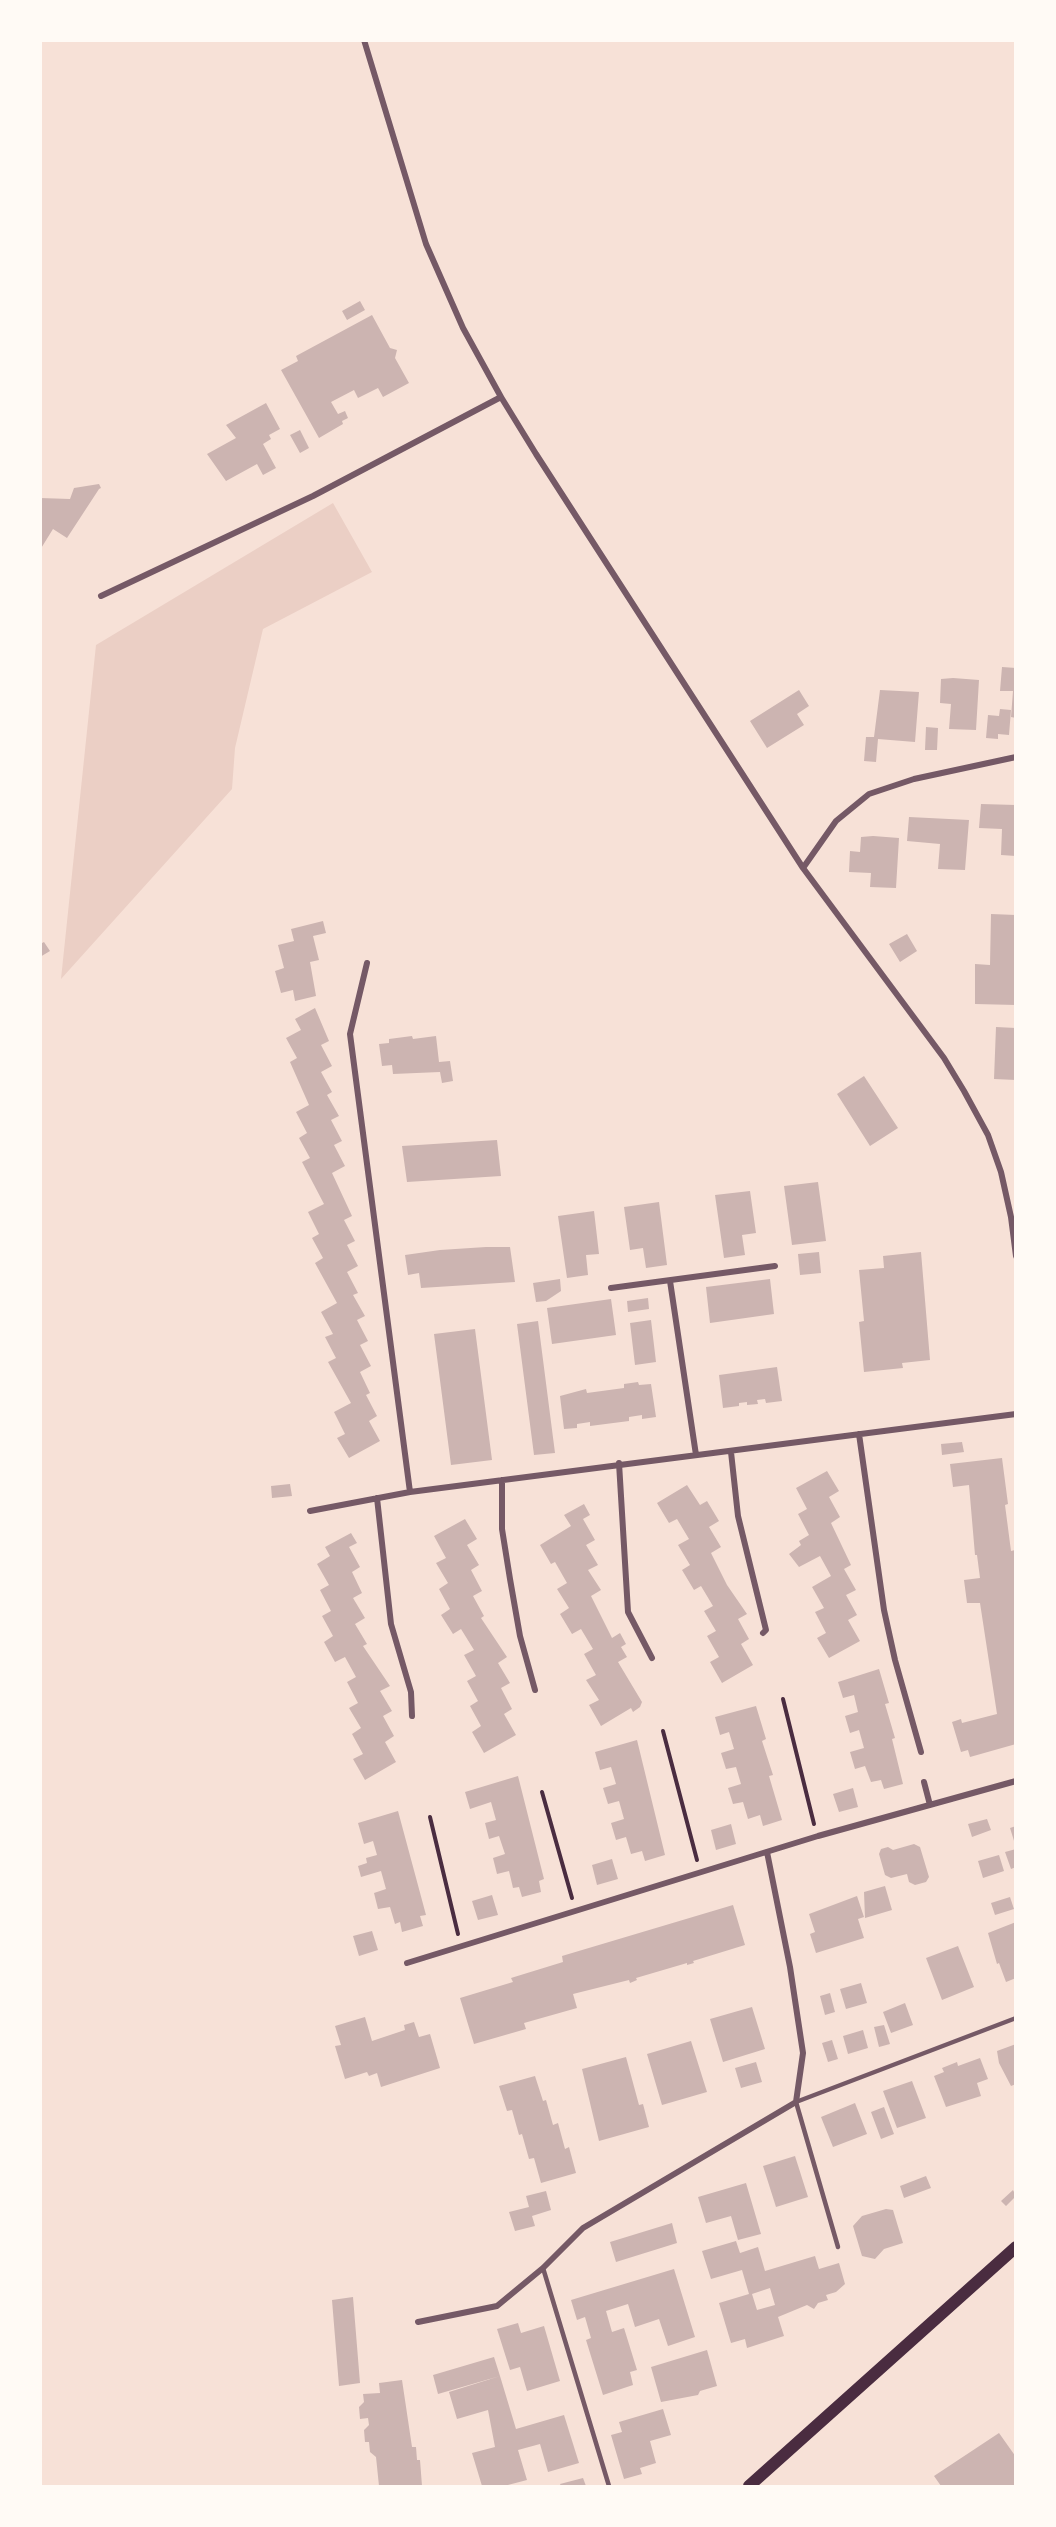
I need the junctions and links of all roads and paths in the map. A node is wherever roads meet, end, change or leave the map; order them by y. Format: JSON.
{"nodes":[{"id":1,"x":364,"y":40,"type":"edge"},
{"id":2,"x":501,"y":397,"type":"junction"},
{"id":3,"x":101,"y":596,"type":"dead end"},
{"id":4,"x":1016,"y":757,"type":"edge"},
{"id":5,"x":803,"y":868,"type":"junction"},
{"id":6,"x":368,"y":963,"type":"dead end"},
{"id":7,"x":1016,"y":1256,"type":"edge"},
{"id":8,"x":775,"y":1266,"type":"dead end"},
{"id":9,"x":670,"y":1281,"type":"junction"},
{"id":10,"x":611,"y":1288,"type":"dead end"},
{"id":11,"x":1016,"y":1414,"type":"edge"},
{"id":12,"x":859,"y":1434,"type":"junction"},
{"id":13,"x":730,"y":1452,"type":"junction"},
{"id":14,"x":696,"y":1455,"type":"junction"},
{"id":15,"x":619,"y":1463,"type":"junction"},
{"id":16,"x":502,"y":1480,"type":"junction"},
{"id":17,"x":410,"y":1492,"type":"junction"},
{"id":18,"x":377,"y":1498,"type":"junction"},
{"id":19,"x":310,"y":1511,"type":"dead end"},
{"id":20,"x":763,"y":1633,"type":"dead end"},
{"id":21,"x":652,"y":1658,"type":"dead end"},
{"id":22,"x":535,"y":1690,"type":"dead end"},
{"id":23,"x":783,"y":1699,"type":"dead end"},
{"id":24,"x":412,"y":1716,"type":"dead end"},
{"id":25,"x":663,"y":1731,"type":"dead end"},
{"id":26,"x":921,"y":1752,"type":"dead end"},
{"id":27,"x":1016,"y":1781,"type":"edge"},
{"id":28,"x":924,"y":1782,"type":"dead end"},
{"id":29,"x":542,"y":1792,"type":"dead end"},
{"id":30,"x":930,"y":1805,"type":"junction"},
{"id":31,"x":430,"y":1817,"type":"dead end"},
{"id":32,"x":818,"y":1836,"type":"junction"},
{"id":33,"x":767,"y":1852,"type":"junction"},
{"id":34,"x":701,"y":1872,"type":"junction"},
{"id":35,"x":575,"y":1910,"type":"junction"},
{"id":36,"x":461,"y":1946,"type":"junction"},
{"id":37,"x":407,"y":1963,"type":"dead end"},
{"id":38,"x":1016,"y":2018,"type":"edge"},
{"id":39,"x":796,"y":2102,"type":"junction"},
{"id":40,"x":838,"y":2247,"type":"dead end"},
{"id":41,"x":1016,"y":2247,"type":"edge"},
{"id":42,"x":543,"y":2268,"type":"junction"},
{"id":43,"x":418,"y":2322,"type":"dead end"},
{"id":44,"x":609,"y":2487,"type":"edge"},
{"id":45,"x":749,"y":2487,"type":"edge"}],
"edges":[{"from":1,"to":2,"type":"street"},
{"from":2,"to":3,"type":"street"},
{"from":2,"to":5,"type":"street"},
{"from":4,"to":5,"type":"street"},
{"from":5,"to":7,"type":"street"},
{"from":6,"to":17,"type":"street"},
{"from":8,"to":9,"type":"street"},
{"from":9,"to":10,"type":"street"},
{"from":9,"to":14,"type":"street"},
{"from":11,"to":12,"type":"street"},
{"from":12,"to":13,"type":"street"},
{"from":12,"to":26,"type":"street"},
{"from":13,"to":14,"type":"street"},
{"from":13,"to":20,"type":"street"},
{"from":14,"to":15,"type":"street"},
{"from":15,"to":16,"type":"street"},
{"from":15,"to":21,"type":"street"},
{"from":16,"to":17,"type":"street"},
{"from":16,"to":22,"type":"street"},
{"from":17,"to":18,"type":"street"},
{"from":18,"to":19,"type":"street"},
{"from":18,"to":24,"type":"street"},
{"from":23,"to":32,"type":"path"},
{"from":25,"to":34,"type":"path"},
{"from":27,"to":30,"type":"street"},
{"from":28,"to":30,"type":"street"},
{"from":29,"to":35,"type":"path"},
{"from":30,"to":32,"type":"street"},
{"from":31,"to":36,"type":"path"},
{"from":32,"to":33,"type":"street"},
{"from":33,"to":34,"type":"street"},
{"from":33,"to":39,"type":"street"},
{"from":34,"to":35,"type":"street"},
{"from":35,"to":36,"type":"street"},
{"from":36,"to":37,"type":"street"},
{"from":38,"to":39,"type":"lane"},
{"from":39,"to":40,"type":"lane"},
{"from":39,"to":42,"type":"street"},
{"from":41,"to":45,"type":"main road"},
{"from":42,"to":43,"type":"street"},
{"from":42,"to":44,"type":"lane"}]}
